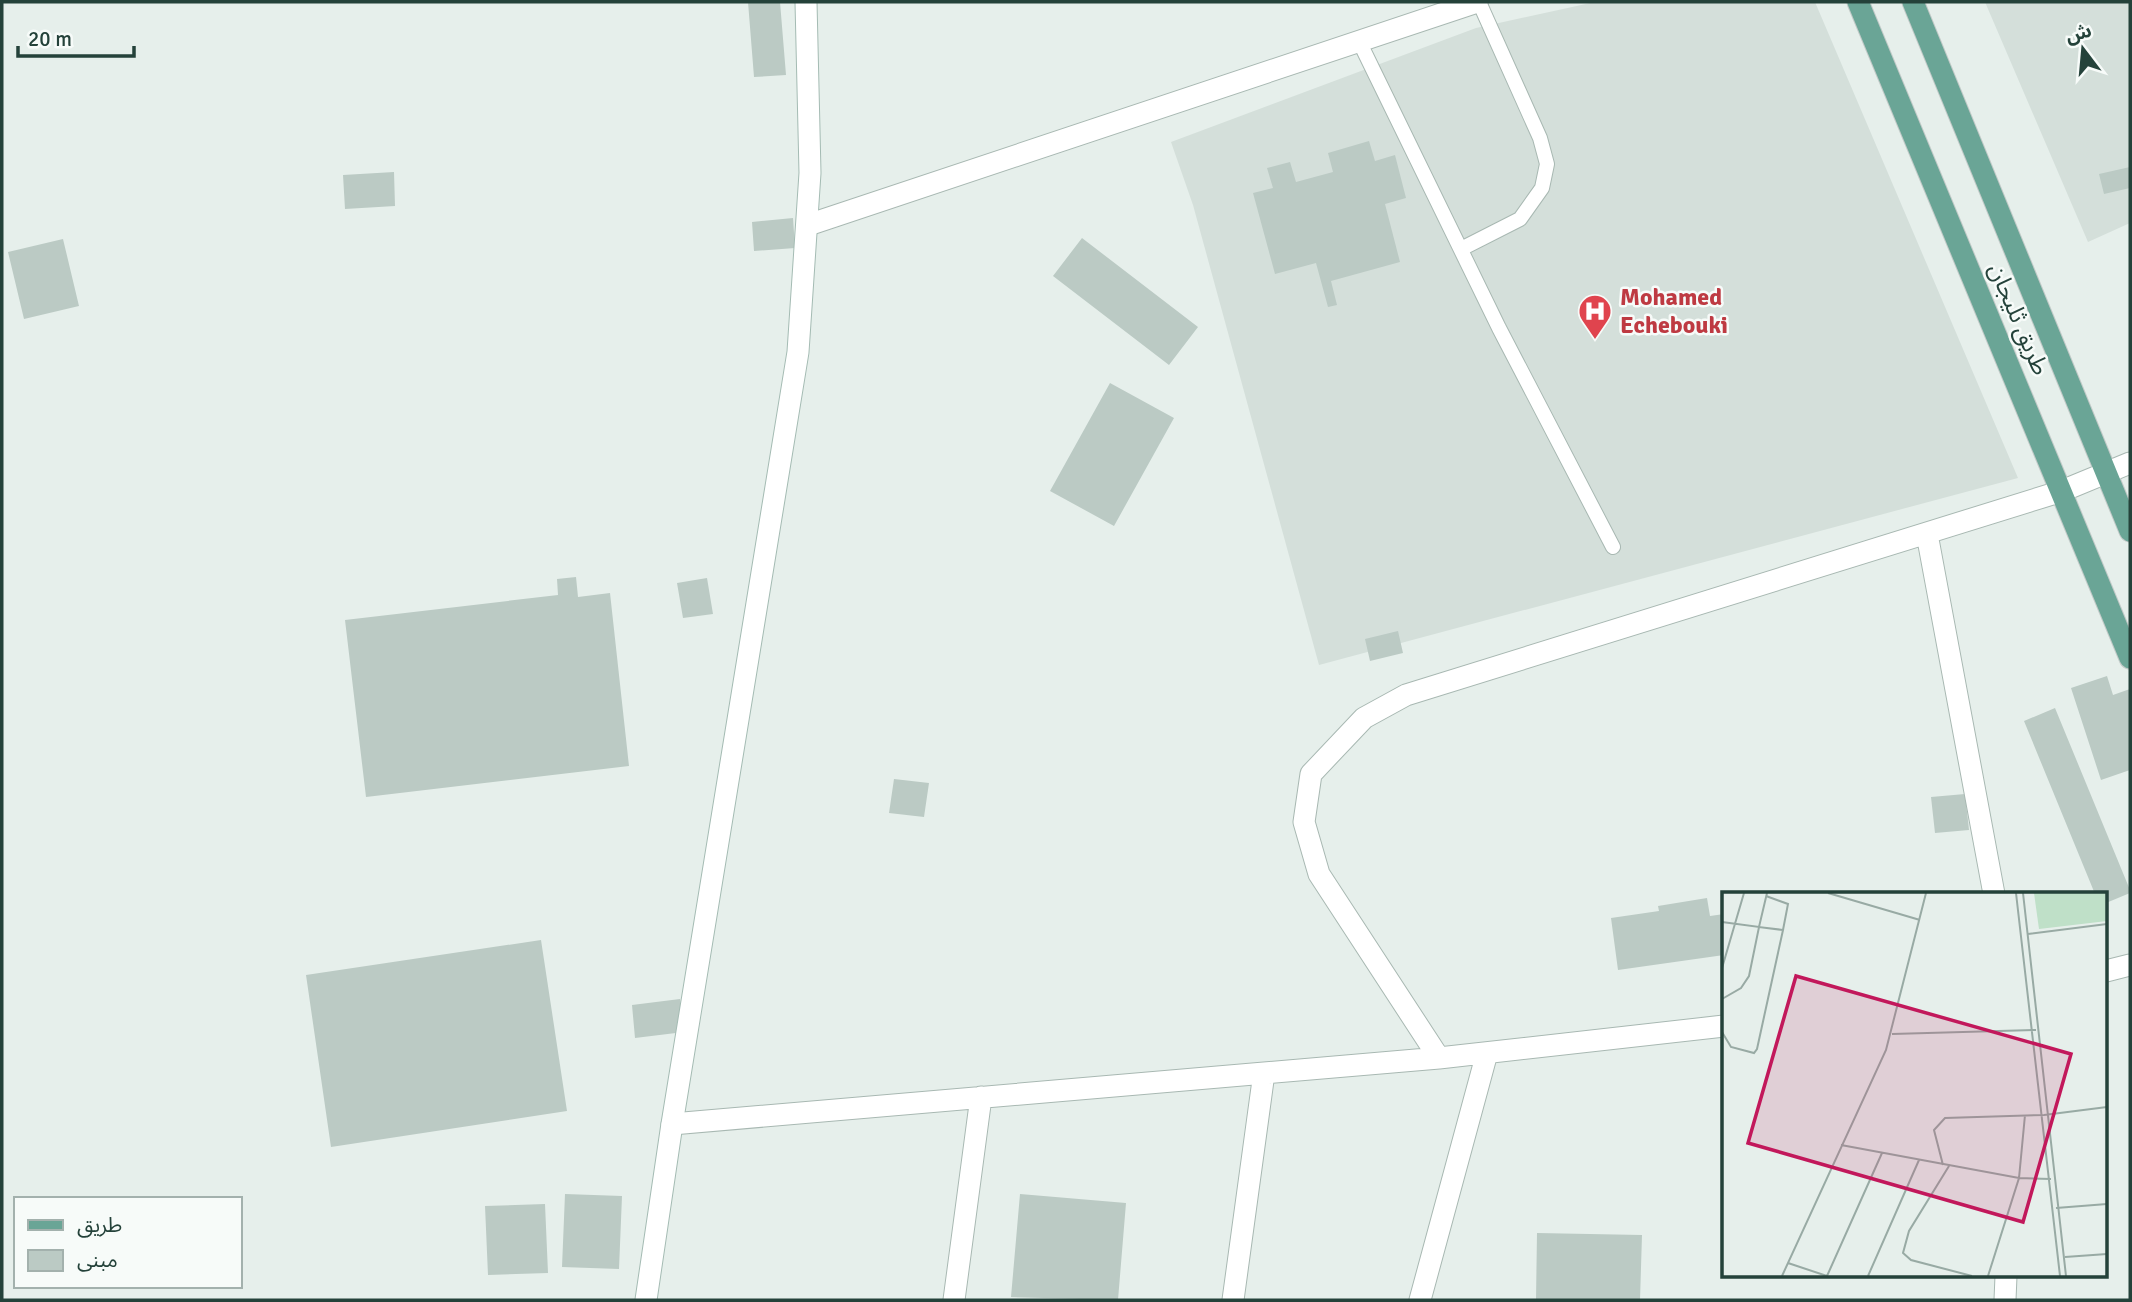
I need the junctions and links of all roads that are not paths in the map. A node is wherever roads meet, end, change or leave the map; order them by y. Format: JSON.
{"nodes":[{"id":1,"x":806,"y":2,"type":"edge"},
{"id":2,"x":1478,"y":2,"type":"edge"},
{"id":3,"x":1858,"y":2,"type":"edge"},
{"id":4,"x":1913,"y":2,"type":"edge"},
{"id":5,"x":1360,"y":43,"type":"junction"},
{"id":6,"x":808,"y":225,"type":"junction"},
{"id":7,"x":1461,"y":249,"type":"junction"},
{"id":8,"x":2130,"y":463,"type":"edge"},
{"id":9,"x":2107,"y":473,"type":"junction"},
{"id":10,"x":2062,"y":491,"type":"junction"},
{"id":11,"x":2130,"y":531,"type":"edge"},
{"id":12,"x":1927,"y":534,"type":"junction"},
{"id":13,"x":1614,"y":547,"type":"dead end"},
{"id":14,"x":2130,"y":658,"type":"edge"},
{"id":15,"x":1994,"y":892,"type":"edge"},
{"id":16,"x":2130,"y":965,"type":"edge"},
{"id":17,"x":2108,"y":970,"type":"edge"},
{"id":18,"x":1722,"y":1026,"type":"edge"},
{"id":19,"x":1487,"y":1053,"type":"junction"},
{"id":20,"x":1439,"y":1058,"type":"junction"},
{"id":21,"x":1264,"y":1073,"type":"junction"},
{"id":22,"x":981,"y":1097,"type":"junction"},
{"id":23,"x":671,"y":1124,"type":"junction"},
{"id":24,"x":2006,"y":1278,"type":"edge"},
{"id":25,"x":646,"y":1300,"type":"edge"},
{"id":26,"x":954,"y":1300,"type":"edge"},
{"id":27,"x":1233,"y":1300,"type":"edge"},
{"id":28,"x":1419,"y":1300,"type":"edge"},
{"id":29,"x":2005,"y":1300,"type":"edge"}],
"edges":[{"from":1,"to":6,"type":"street"},
{"from":2,"to":5,"type":"street"},
{"from":2,"to":7,"type":"lane"},
{"from":3,"to":10,"type":"main road","name":"طريق ثليجان"},
{"from":4,"to":9,"type":"main road","name":"طريق ثليجان"},
{"from":5,"to":6,"type":"street"},
{"from":5,"to":7,"type":"lane"},
{"from":6,"to":23,"type":"street"},
{"from":7,"to":13,"type":"lane"},
{"from":8,"to":9,"type":"street"},
{"from":9,"to":10,"type":"street"},
{"from":9,"to":11,"type":"main road","name":"طريق ثليجان"},
{"from":10,"to":12,"type":"street"},
{"from":10,"to":14,"type":"main road","name":"طريق ثليجان"},
{"from":12,"to":15,"type":"street"},
{"from":12,"to":20,"type":"street"},
{"from":16,"to":17,"type":"street"},
{"from":18,"to":19,"type":"street"},
{"from":19,"to":20,"type":"street"},
{"from":19,"to":28,"type":"street"},
{"from":20,"to":21,"type":"street"},
{"from":21,"to":22,"type":"street"},
{"from":21,"to":27,"type":"street"},
{"from":22,"to":23,"type":"street"},
{"from":22,"to":26,"type":"street"},
{"from":23,"to":25,"type":"street"},
{"from":24,"to":29,"type":"street"}]}
